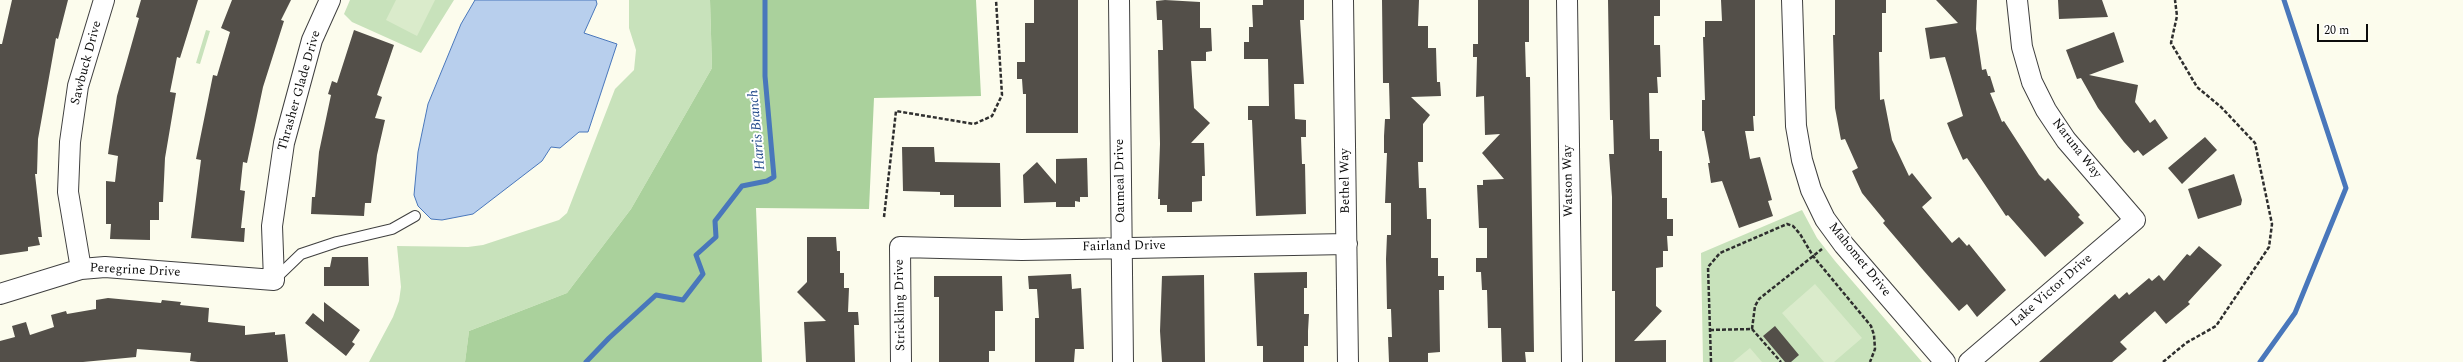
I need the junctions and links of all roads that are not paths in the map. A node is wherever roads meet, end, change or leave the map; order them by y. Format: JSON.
{"nodes":[{"id":1,"x":104,"y":0,"type":"edge"},
{"id":2,"x":330,"y":0,"type":"edge"},
{"id":3,"x":1119,"y":0,"type":"edge"},
{"id":4,"x":1343,"y":0,"type":"edge"},
{"id":5,"x":1567,"y":0,"type":"edge"},
{"id":6,"x":1792,"y":0,"type":"edge"},
{"id":7,"x":2017,"y":0,"type":"edge"},
{"id":8,"x":415,"y":216,"type":"dead end"},
{"id":9,"x":2135,"y":220,"type":"joint"},
{"id":10,"x":1347,"y":244,"type":"junction"},
{"id":11,"x":1122,"y":247,"type":"junction"},
{"id":12,"x":900,"y":248,"type":"joint"},
{"id":13,"x":81,"y":269,"type":"junction"},
{"id":14,"x":274,"y":280,"type":"junction"},
{"id":15,"x":0,"y":294,"type":"edge"},
{"id":16,"x":902,"y":362,"type":"edge"},
{"id":17,"x":1123,"y":362,"type":"edge"},
{"id":18,"x":1348,"y":362,"type":"edge"},
{"id":19,"x":1572,"y":362,"type":"edge"},
{"id":20,"x":1945,"y":362,"type":"edge"},
{"id":21,"x":1969,"y":362,"type":"edge"}],
"edges":[{"from":1,"to":13,"type":"street","name":"Sawbuck Drive"},
{"from":2,"to":14,"type":"street","name":"Thrasher Glade Drive"},
{"from":3,"to":11,"type":"street","name":"Oatmeal Drive"},
{"from":4,"to":10,"type":"street","name":"Bethel Way"},
{"from":5,"to":19,"type":"street","name":"Watson Way"},
{"from":6,"to":20,"type":"street","name":"Mahomet Drive"},
{"from":7,"to":9,"type":"street","name":"Naruna Way"},
{"from":8,"to":14,"type":"lane"},
{"from":9,"to":21,"type":"street","name":"Lake Victor Drive"},
{"from":10,"to":11,"type":"street","name":"Fairland Drive"},
{"from":10,"to":18,"type":"street","name":"Bethel Way"},
{"from":11,"to":12,"type":"street","name":"Fairland Drive"},
{"from":11,"to":17,"type":"street","name":"Oatmeal Drive"},
{"from":12,"to":16,"type":"street","name":"Strickling Drive"},
{"from":13,"to":14,"type":"street","name":"Peregrine Drive"},
{"from":13,"to":15,"type":"street","name":"Peregrine Drive"}]}
